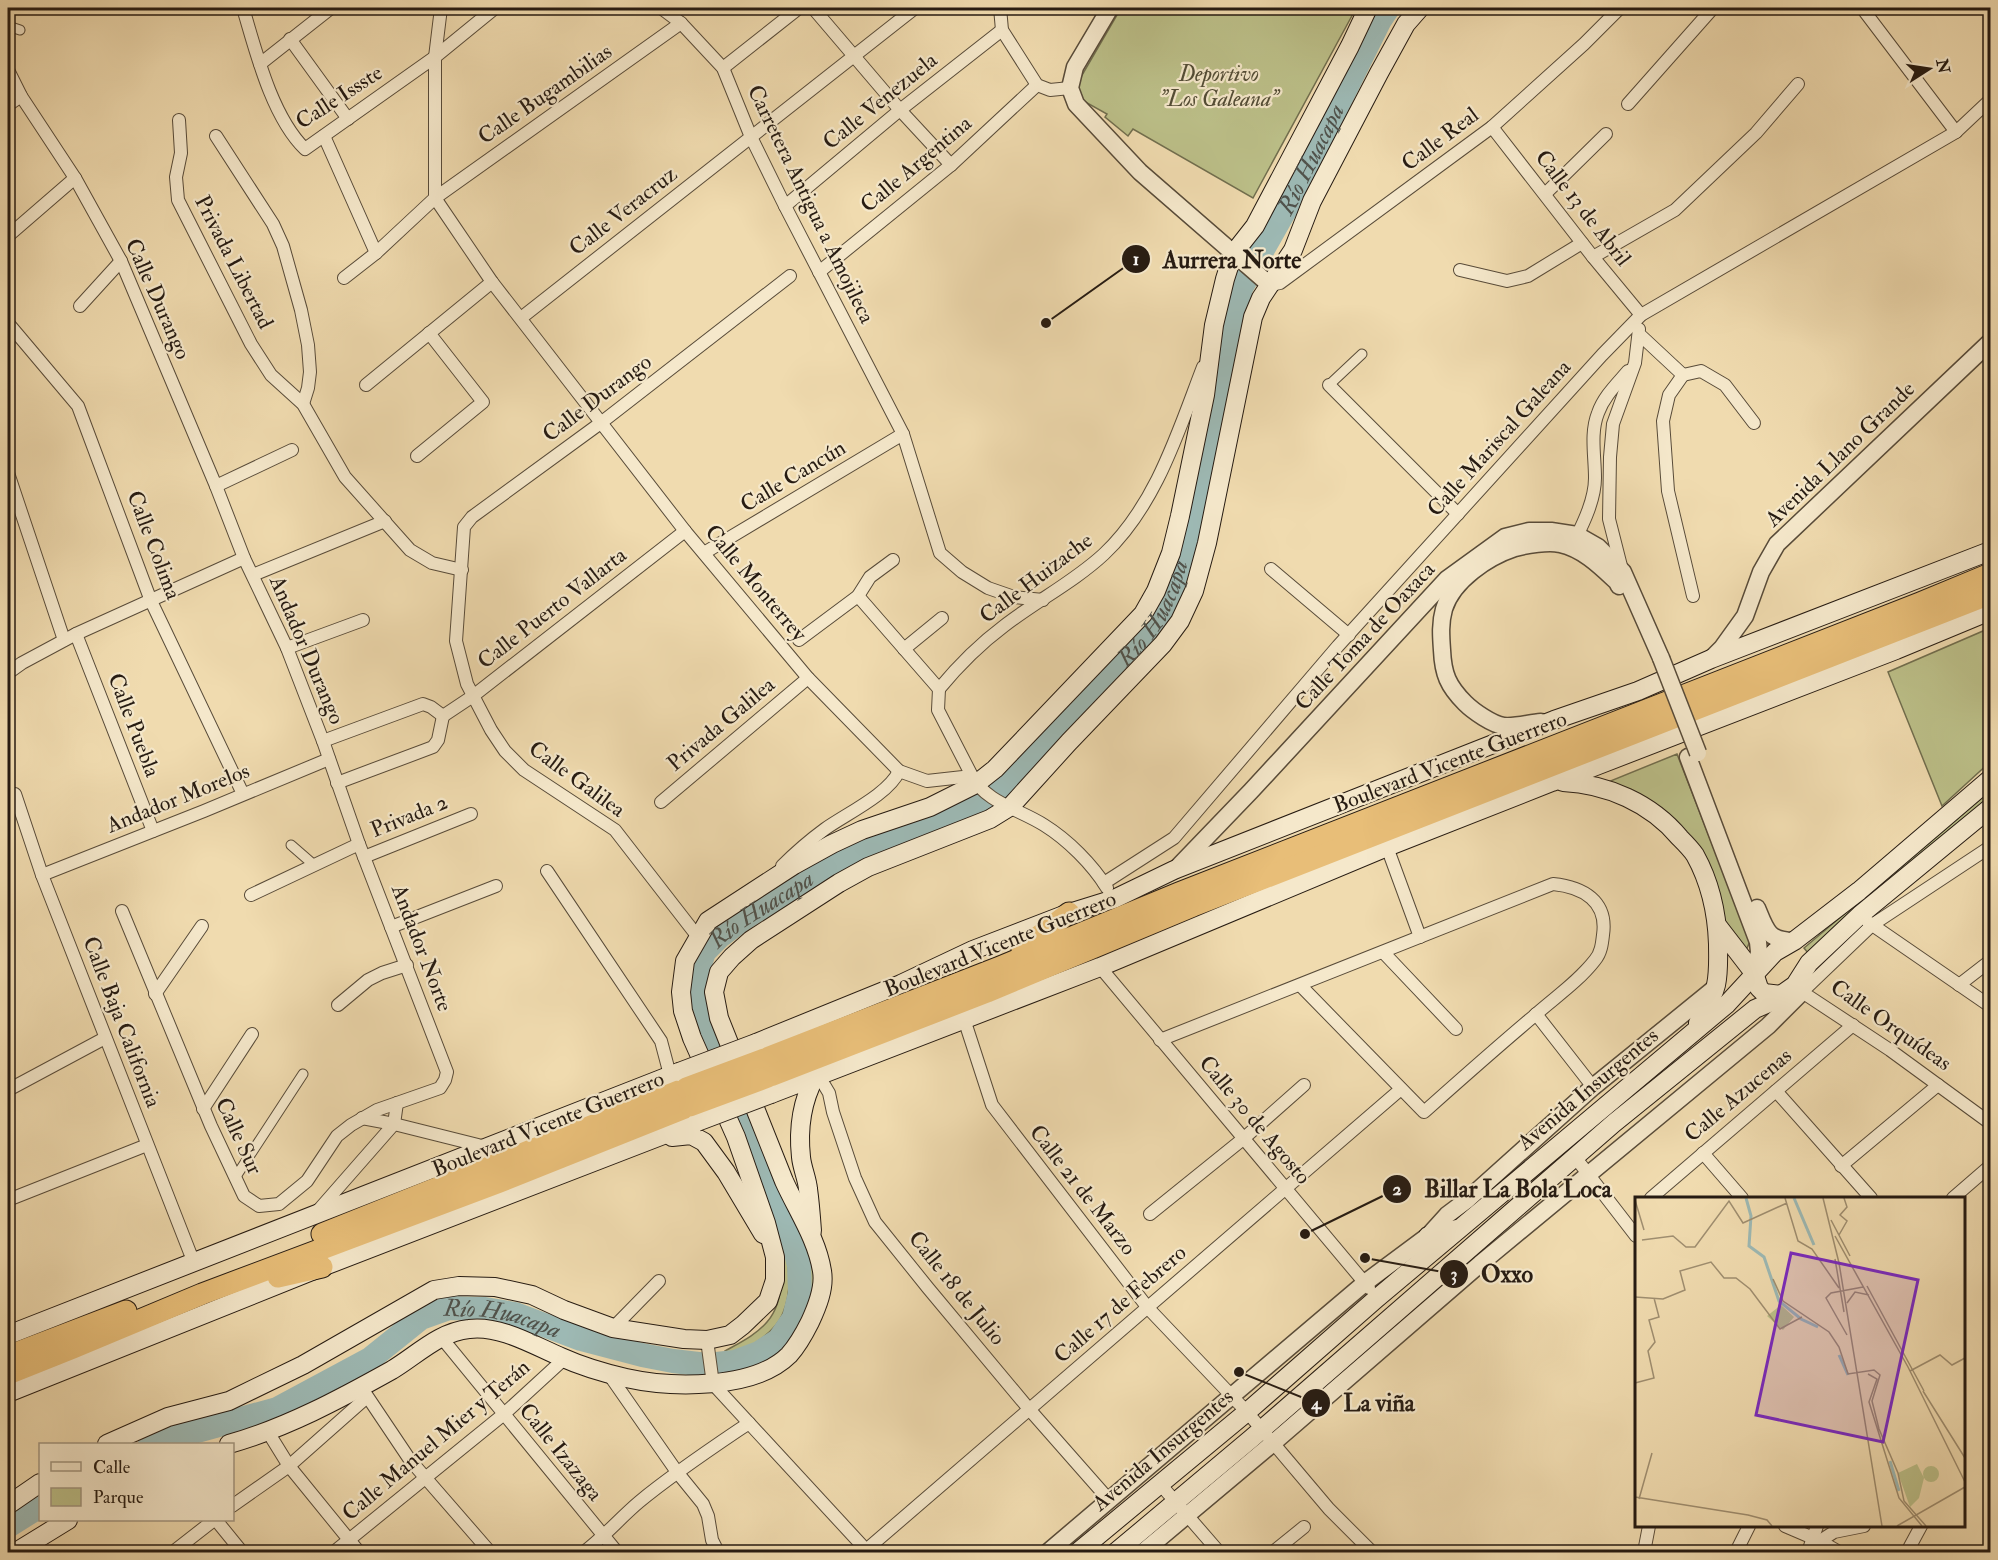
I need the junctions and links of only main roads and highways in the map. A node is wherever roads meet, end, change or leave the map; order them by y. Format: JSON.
{"nodes":[{"id":1,"x":1368,"y":8,"type":"edge"},
{"id":2,"x":1419,"y":8,"type":"edge"},
{"id":3,"x":1990,"y":551,"type":"edge"},
{"id":4,"x":1990,"y":574,"type":"edge"},
{"id":5,"x":1990,"y":594,"type":"edge"},
{"id":6,"x":1990,"y":611,"type":"edge"},
{"id":7,"x":1990,"y":779,"type":"edge"},
{"id":8,"x":1552,"y":782,"type":"junction"},
{"id":9,"x":1990,"y":808,"type":"edge"},
{"id":10,"x":1069,"y":913,"type":"junction"},
{"id":11,"x":1717,"y":925,"type":"junction"},
{"id":12,"x":1000,"y":967,"type":"junction"},
{"id":13,"x":1754,"y":973,"type":"junction"},
{"id":14,"x":1793,"y":991,"type":"junction"},
{"id":15,"x":1695,"y":1029,"type":"junction"},
{"id":16,"x":765,"y":1068,"type":"junction"},
{"id":17,"x":815,"y":1077,"type":"junction"},
{"id":18,"x":684,"y":1093,"type":"junction"},
{"id":19,"x":636,"y":1147,"type":"junction"},
{"id":20,"x":1538,"y":1164,"type":"junction"},
{"id":21,"x":1549,"y":1180,"type":"junction"},
{"id":22,"x":1462,"y":1228,"type":"junction"},
{"id":23,"x":1428,"y":1236,"type":"road end"},
{"id":24,"x":813,"y":1242,"type":"junction"},
{"id":25,"x":772,"y":1246,"type":"junction"},
{"id":26,"x":322,"y":1267,"type":"junction"},
{"id":27,"x":202,"y":1294,"type":"junction"},
{"id":28,"x":8,"y":1335,"type":"edge"},
{"id":29,"x":8,"y":1356,"type":"edge"},
{"id":30,"x":8,"y":1374,"type":"edge"},
{"id":31,"x":8,"y":1393,"type":"edge"},
{"id":32,"x":109,"y":1443,"type":"edge"},
{"id":33,"x":232,"y":1443,"type":"edge"},
{"id":34,"x":39,"y":1484,"type":"edge"},
{"id":35,"x":8,"y":1504,"type":"edge"},
{"id":36,"x":66,"y":1521,"type":"edge"},
{"id":37,"x":16,"y":1552,"type":"edge"},
{"id":38,"x":1078,"y":1552,"type":"edge"},
{"id":39,"x":1116,"y":1552,"type":"edge"}],
"edges":[{"from":1,"to":25,"type":"main road"},
{"from":2,"to":24,"type":"main road"},
{"from":3,"to":10,"type":"main road","name":"Boulevard Vicente Guerrero"},
{"from":4,"to":12,"type":"highway","name":"Boulevard Vicente Guerrero"},
{"from":5,"to":16,"type":"highway","name":"Boulevard Vicente Guerrero"},
{"from":6,"to":8,"type":"main road","name":"Boulevard Vicente Guerrero"},
{"from":7,"to":13,"type":"main road","name":"Avenida Insurgentes"},
{"from":8,"to":11,"type":"main road"},
{"from":8,"to":17,"type":"main road","name":"Boulevard Vicente Guerrero"},
{"from":9,"to":14,"type":"main road"},
{"from":10,"to":12,"type":"highway"},
{"from":10,"to":16,"type":"main road","name":"Boulevard Vicente Guerrero"},
{"from":11,"to":13,"type":"main road"},
{"from":11,"to":15,"type":"main road"},
{"from":12,"to":16,"type":"highway","name":"Boulevard Vicente Guerrero"},
{"from":13,"to":14,"type":"main road"},
{"from":13,"to":15,"type":"main road","name":"Avenida Insurgentes"},
{"from":14,"to":21,"type":"main road"},
{"from":15,"to":20,"type":"main road","name":"Avenida Insurgentes"},
{"from":16,"to":17,"type":"main road","name":"Boulevard Vicente Guerrero"},
{"from":16,"to":18,"type":"highway","name":"Boulevard Vicente Guerrero","bridge":true},
{"from":16,"to":18,"type":"main road","name":"Boulevard Vicente Guerrero","bridge":true},
{"from":17,"to":24,"type":"main road"},
{"from":18,"to":19,"type":"main road","name":"Boulevard Vicente Guerrero"},
{"from":18,"to":27,"type":"highway","name":"Boulevard Vicente Guerrero"},
{"from":18,"to":28,"type":"main road","name":"Boulevard Vicente Guerrero"},
{"from":18,"to":29,"type":"highway","name":"Boulevard Vicente Guerrero"},
{"from":19,"to":25,"type":"main road"},
{"from":19,"to":26,"type":"main road","name":"Boulevard Vicente Guerrero"},
{"from":20,"to":21,"type":"main road"},
{"from":20,"to":22,"type":"main road","name":"Avenida Insurgentes"},
{"from":21,"to":39,"type":"main road"},
{"from":22,"to":23,"type":"main road"},
{"from":22,"to":38,"type":"main road","name":"Avenida Insurgentes"},
{"from":24,"to":33,"type":"main road"},
{"from":25,"to":32,"type":"main road"},
{"from":26,"to":27,"type":"highway"},
{"from":26,"to":31,"type":"main road","name":"Boulevard Vicente Guerrero"},
{"from":27,"to":30,"type":"highway","name":"Boulevard Vicente Guerrero"},
{"from":34,"to":35,"type":"main road"},
{"from":36,"to":37,"type":"main road"}]}
